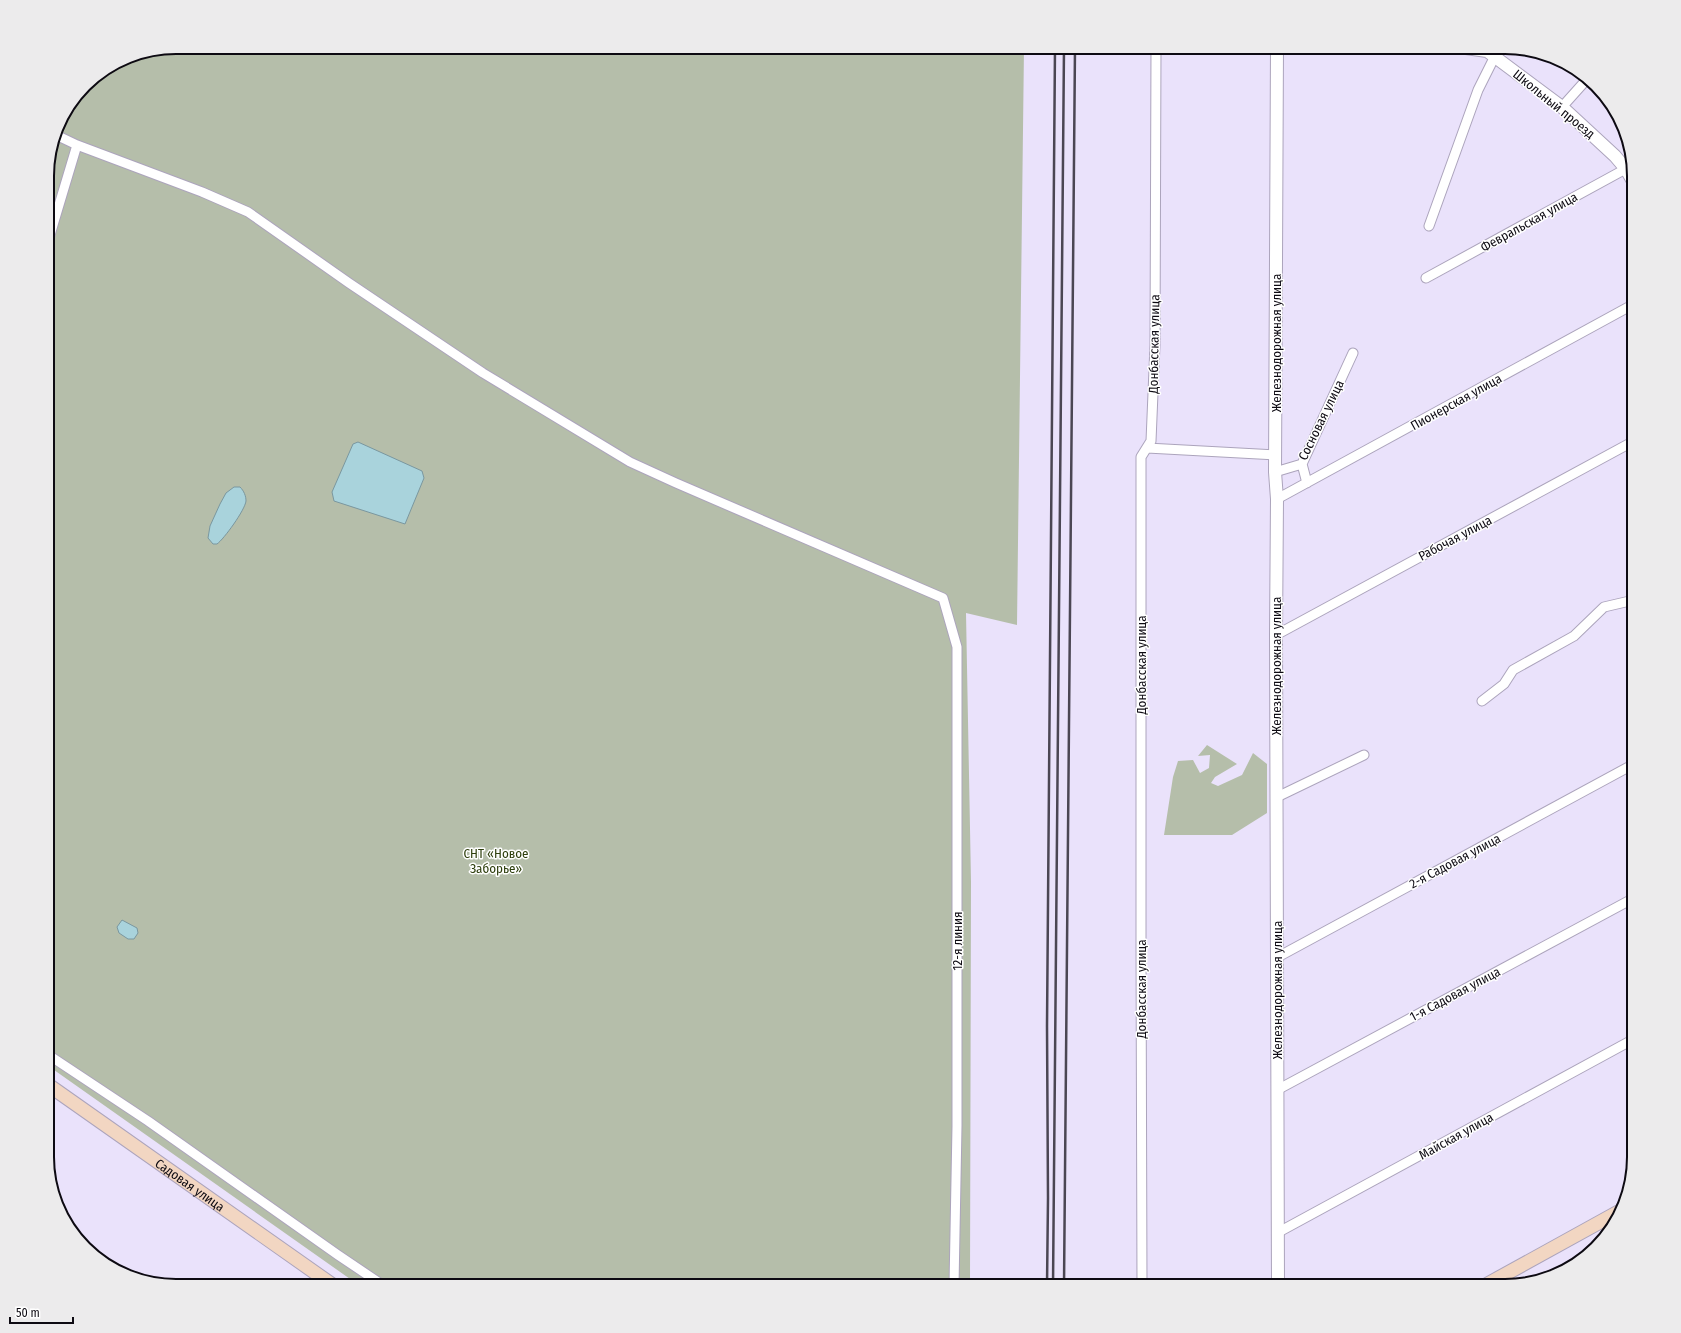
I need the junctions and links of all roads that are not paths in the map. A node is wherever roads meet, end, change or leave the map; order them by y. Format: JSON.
{"nodes":[{"id":1,"x":1156,"y":54,"type":"edge"},
{"id":2,"x":1277,"y":54,"type":"edge"},
{"id":3,"x":1490,"y":54,"type":"edge"},
{"id":4,"x":1494,"y":54,"type":"edge"},
{"id":5,"x":1584,"y":83,"type":"edge"},
{"id":6,"x":1562,"y":107,"type":"junction"},
{"id":7,"x":61,"y":137,"type":"edge"},
{"id":8,"x":77,"y":145,"type":"junction"},
{"id":9,"x":1626,"y":165,"type":"edge"},
{"id":10,"x":1626,"y":168,"type":"edge"},
{"id":11,"x":54,"y":222,"type":"edge"},
{"id":12,"x":1429,"y":226,"type":"dead end"},
{"id":13,"x":1426,"y":278,"type":"dead end"},
{"id":14,"x":1627,"y":308,"type":"edge"},
{"id":15,"x":1353,"y":353,"type":"dead end"},
{"id":16,"x":1627,"y":445,"type":"edge"},
{"id":17,"x":1146,"y":448,"type":"junction"},
{"id":18,"x":1275,"y":454,"type":"junction"},
{"id":19,"x":1302,"y":464,"type":"junction"},
{"id":20,"x":1275,"y":472,"type":"junction"},
{"id":21,"x":1308,"y":483,"type":"junction"},
{"id":22,"x":1277,"y":499,"type":"junction"},
{"id":23,"x":1627,"y":602,"type":"edge"},
{"id":24,"x":1276,"y":635,"type":"junction"},
{"id":25,"x":1482,"y":701,"type":"dead end"},
{"id":26,"x":1364,"y":755,"type":"dead end"},
{"id":27,"x":1627,"y":768,"type":"edge"},
{"id":28,"x":1277,"y":797,"type":"junction"},
{"id":29,"x":1627,"y":902,"type":"edge"},
{"id":30,"x":1276,"y":958,"type":"junction"},
{"id":31,"x":1627,"y":1043,"type":"edge"},
{"id":32,"x":54,"y":1059,"type":"edge"},
{"id":33,"x":54,"y":1089,"type":"edge"},
{"id":34,"x":1277,"y":1090,"type":"junction"},
{"id":35,"x":1612,"y":1215,"type":"edge"},
{"id":36,"x":1278,"y":1233,"type":"junction"},
{"id":37,"x":324,"y":1279,"type":"edge"},
{"id":38,"x":374,"y":1279,"type":"edge"},
{"id":39,"x":954,"y":1279,"type":"edge"},
{"id":40,"x":1142,"y":1279,"type":"edge"},
{"id":41,"x":1278,"y":1279,"type":"edge"},
{"id":42,"x":1497,"y":1279,"type":"edge"}],
"edges":[{"from":1,"to":17,"type":"street","name":"Донбасская улица"},
{"from":2,"to":18,"type":"street","name":"Железнодорожная улица"},
{"from":3,"to":12,"type":"street"},
{"from":4,"to":6,"type":"street","name":"Школьный проезд"},
{"from":5,"to":6,"type":"street"},
{"from":6,"to":9,"type":"street","name":"Школьный проезд"},
{"from":7,"to":8,"type":"street"},
{"from":8,"to":11,"type":"street"},
{"from":8,"to":39,"type":"street","name":"12-я линия"},
{"from":10,"to":13,"type":"street","name":"Февральская улица"},
{"from":14,"to":21,"type":"street","name":"Пионерская улица"},
{"from":15,"to":19,"type":"street","name":"Сосновая улица"},
{"from":16,"to":24,"type":"street","name":"Рабочая улица"},
{"from":17,"to":18,"type":"street"},
{"from":17,"to":40,"type":"street","name":"Донбасская улица"},
{"from":18,"to":20,"type":"street","name":"Железнодорожная улица"},
{"from":19,"to":20,"type":"street","name":"Сосновая улица"},
{"from":19,"to":21,"type":"street"},
{"from":20,"to":22,"type":"street","name":"Железнодорожная улица"},
{"from":21,"to":22,"type":"street","name":"Пионерская улица"},
{"from":22,"to":24,"type":"street","name":"Железнодорожная улица"},
{"from":23,"to":25,"type":"street"},
{"from":24,"to":28,"type":"street","name":"Железнодорожная улица"},
{"from":26,"to":28,"type":"street"},
{"from":27,"to":30,"type":"street","name":"2-я Садовая улица"},
{"from":28,"to":30,"type":"street","name":"Железнодорожная улица"},
{"from":29,"to":34,"type":"street","name":"1-я Садовая улица"},
{"from":30,"to":34,"type":"street","name":"Железнодорожная улица"},
{"from":31,"to":36,"type":"street","name":"Майская улица"},
{"from":32,"to":38,"type":"street"},
{"from":33,"to":37,"type":"main road","name":"Садовая улица"},
{"from":34,"to":36,"type":"street","name":"Железнодорожная улица"},
{"from":35,"to":42,"type":"main road"},
{"from":36,"to":41,"type":"street","name":"Железнодорожная улица"}]}
